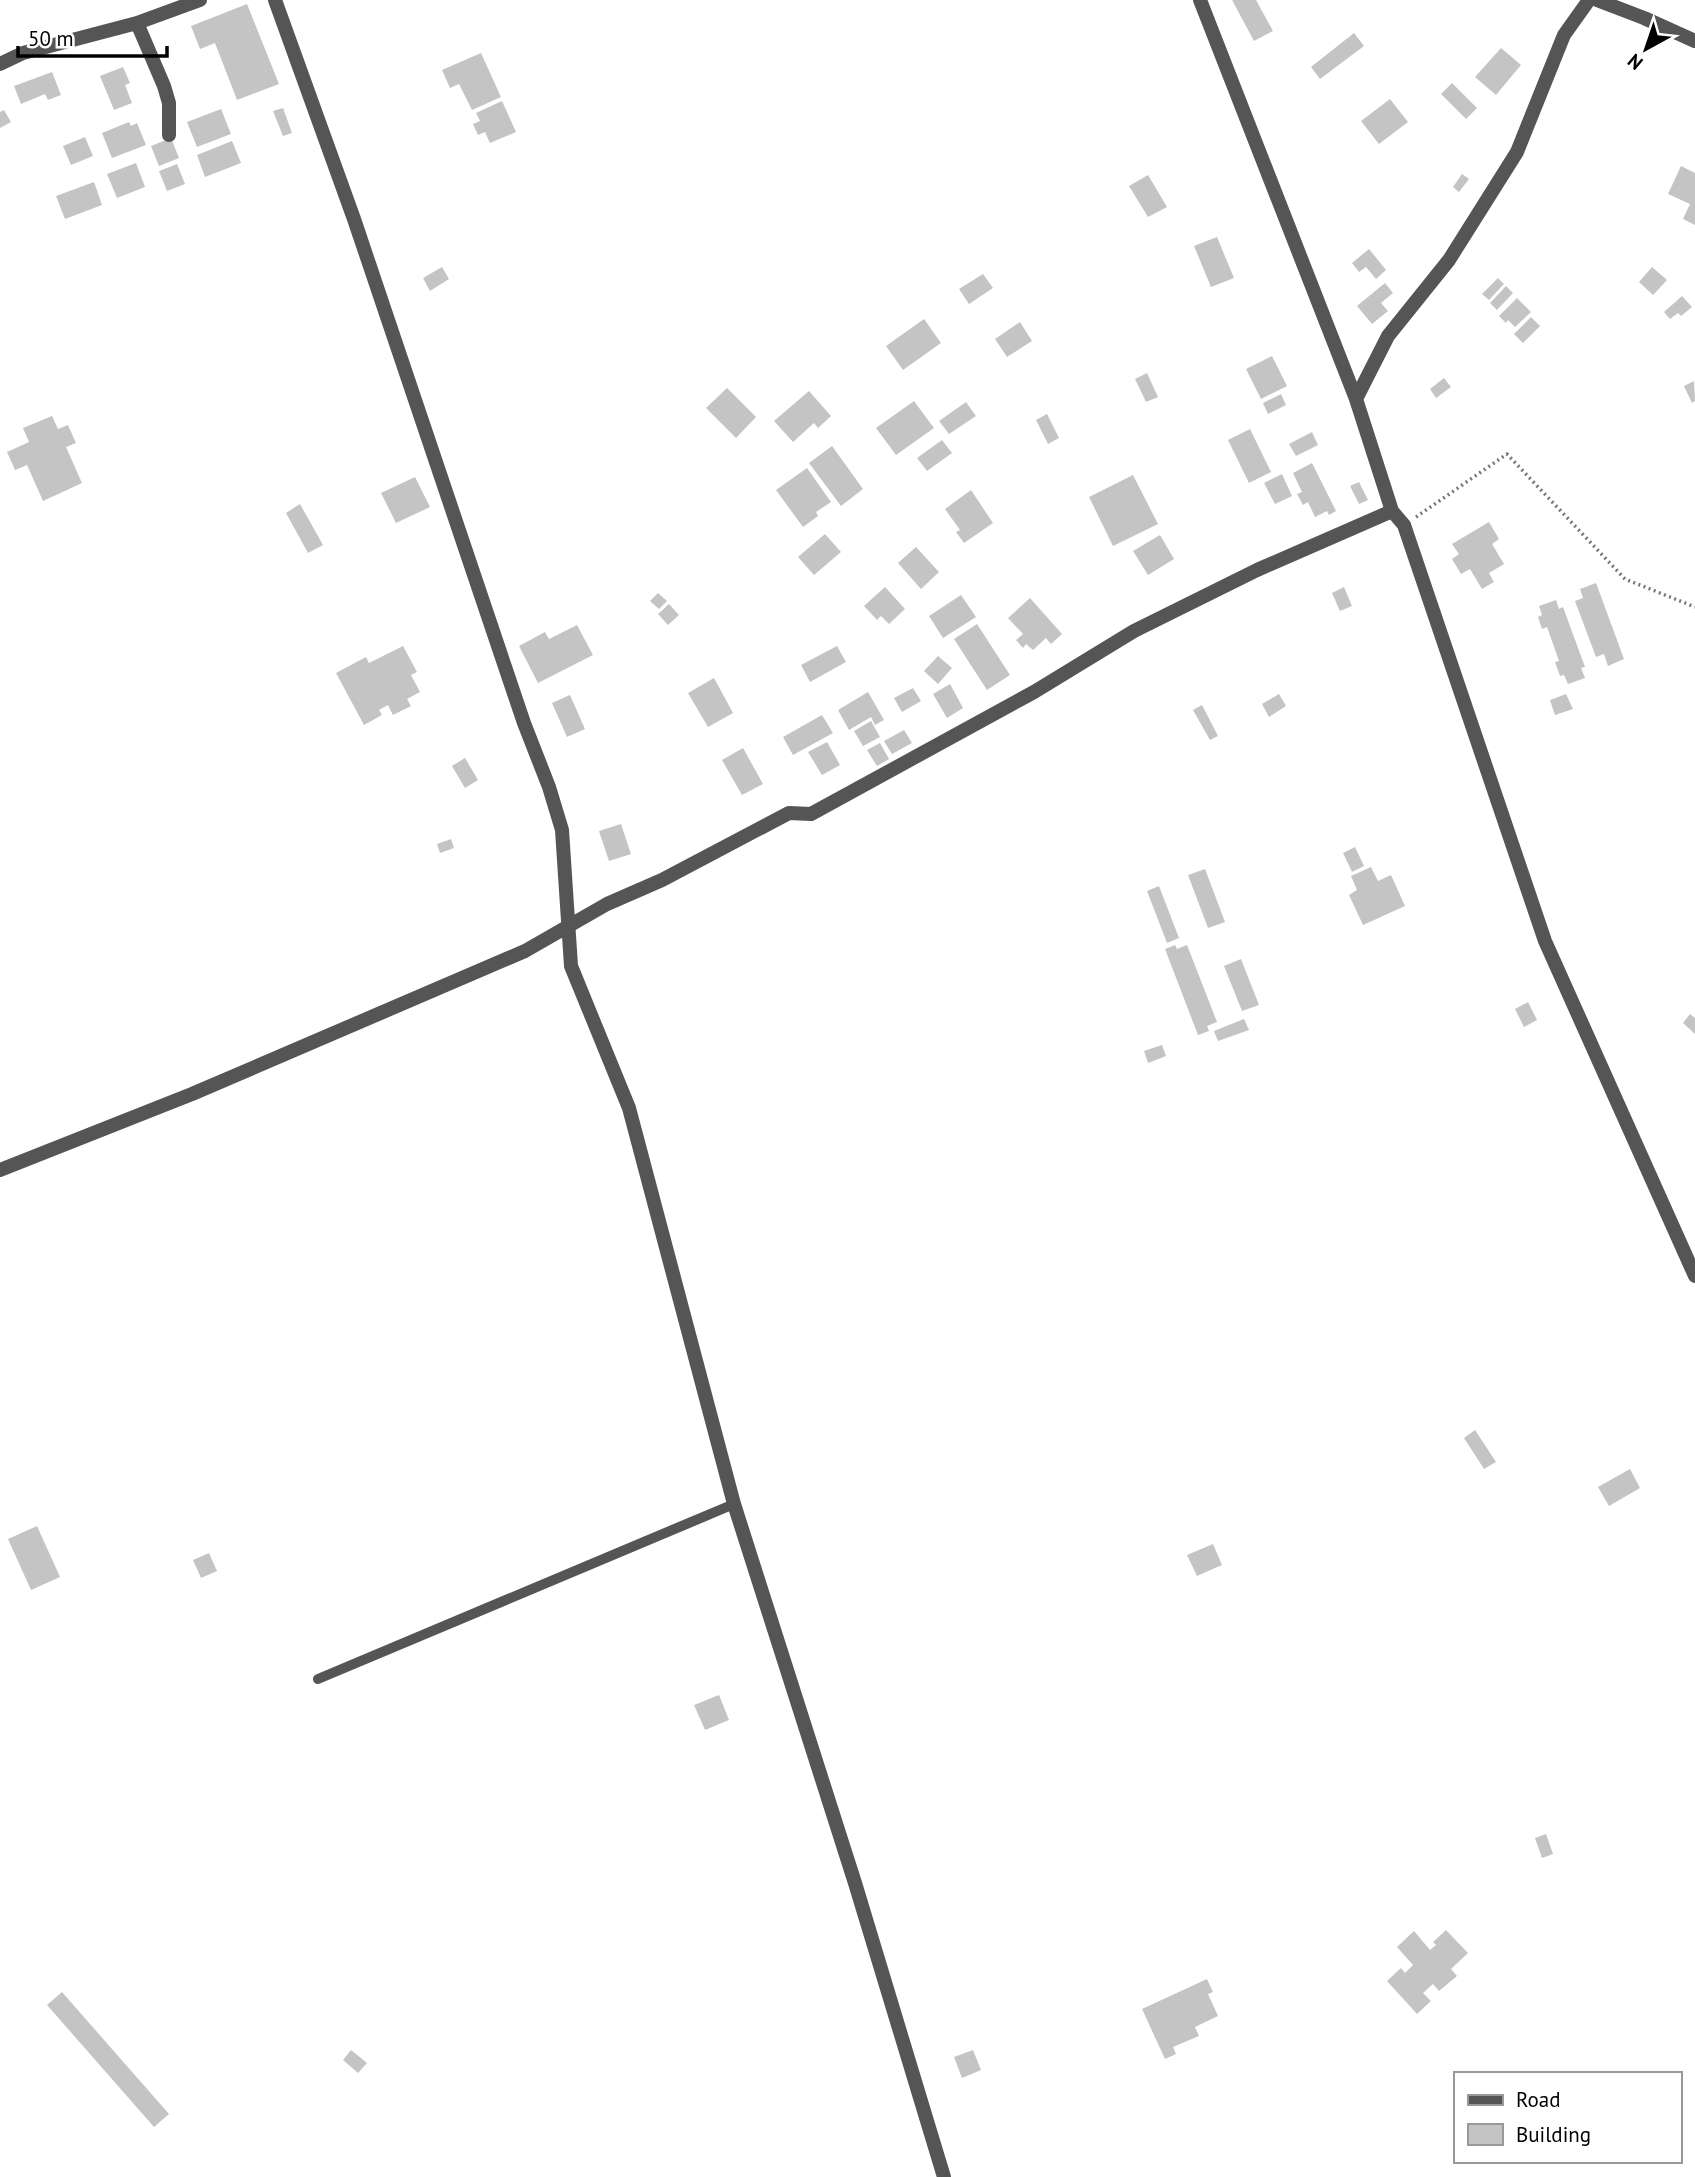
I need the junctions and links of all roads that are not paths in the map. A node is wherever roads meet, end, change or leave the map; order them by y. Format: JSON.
{"nodes":[{"id":1,"x":200,"y":0,"type":"edge"},
{"id":2,"x":275,"y":0,"type":"edge"},
{"id":3,"x":1199,"y":0,"type":"edge"},
{"id":4,"x":1589,"y":0,"type":"edge"},
{"id":5,"x":1597,"y":0,"type":"edge"},
{"id":6,"x":137,"y":23,"type":"junction"},
{"id":7,"x":1695,"y":41,"type":"edge"},
{"id":8,"x":0,"y":64,"type":"edge"},
{"id":9,"x":169,"y":135,"type":"dead end"},
{"id":10,"x":1356,"y":398,"type":"junction"},
{"id":11,"x":1392,"y":511,"type":"junction"},
{"id":12,"x":569,"y":926,"type":"junction"},
{"id":13,"x":0,"y":1170,"type":"edge"},
{"id":14,"x":1695,"y":1276,"type":"edge"},
{"id":15,"x":734,"y":1504,"type":"junction"},
{"id":16,"x":318,"y":1679,"type":"dead end"},
{"id":17,"x":944,"y":2177,"type":"edge"}],
"edges":[{"from":1,"to":6,"type":"street"},
{"from":2,"to":12,"type":"street"},
{"from":3,"to":10,"type":"street"},
{"from":4,"to":10,"type":"street"},
{"from":5,"to":7,"type":"street"},
{"from":6,"to":8,"type":"street"},
{"from":6,"to":9,"type":"street"},
{"from":10,"to":11,"type":"street"},
{"from":11,"to":12,"type":"street"},
{"from":11,"to":14,"type":"street"},
{"from":12,"to":13,"type":"street"},
{"from":12,"to":15,"type":"street"},
{"from":15,"to":16,"type":"lane"},
{"from":15,"to":17,"type":"street"}]}
